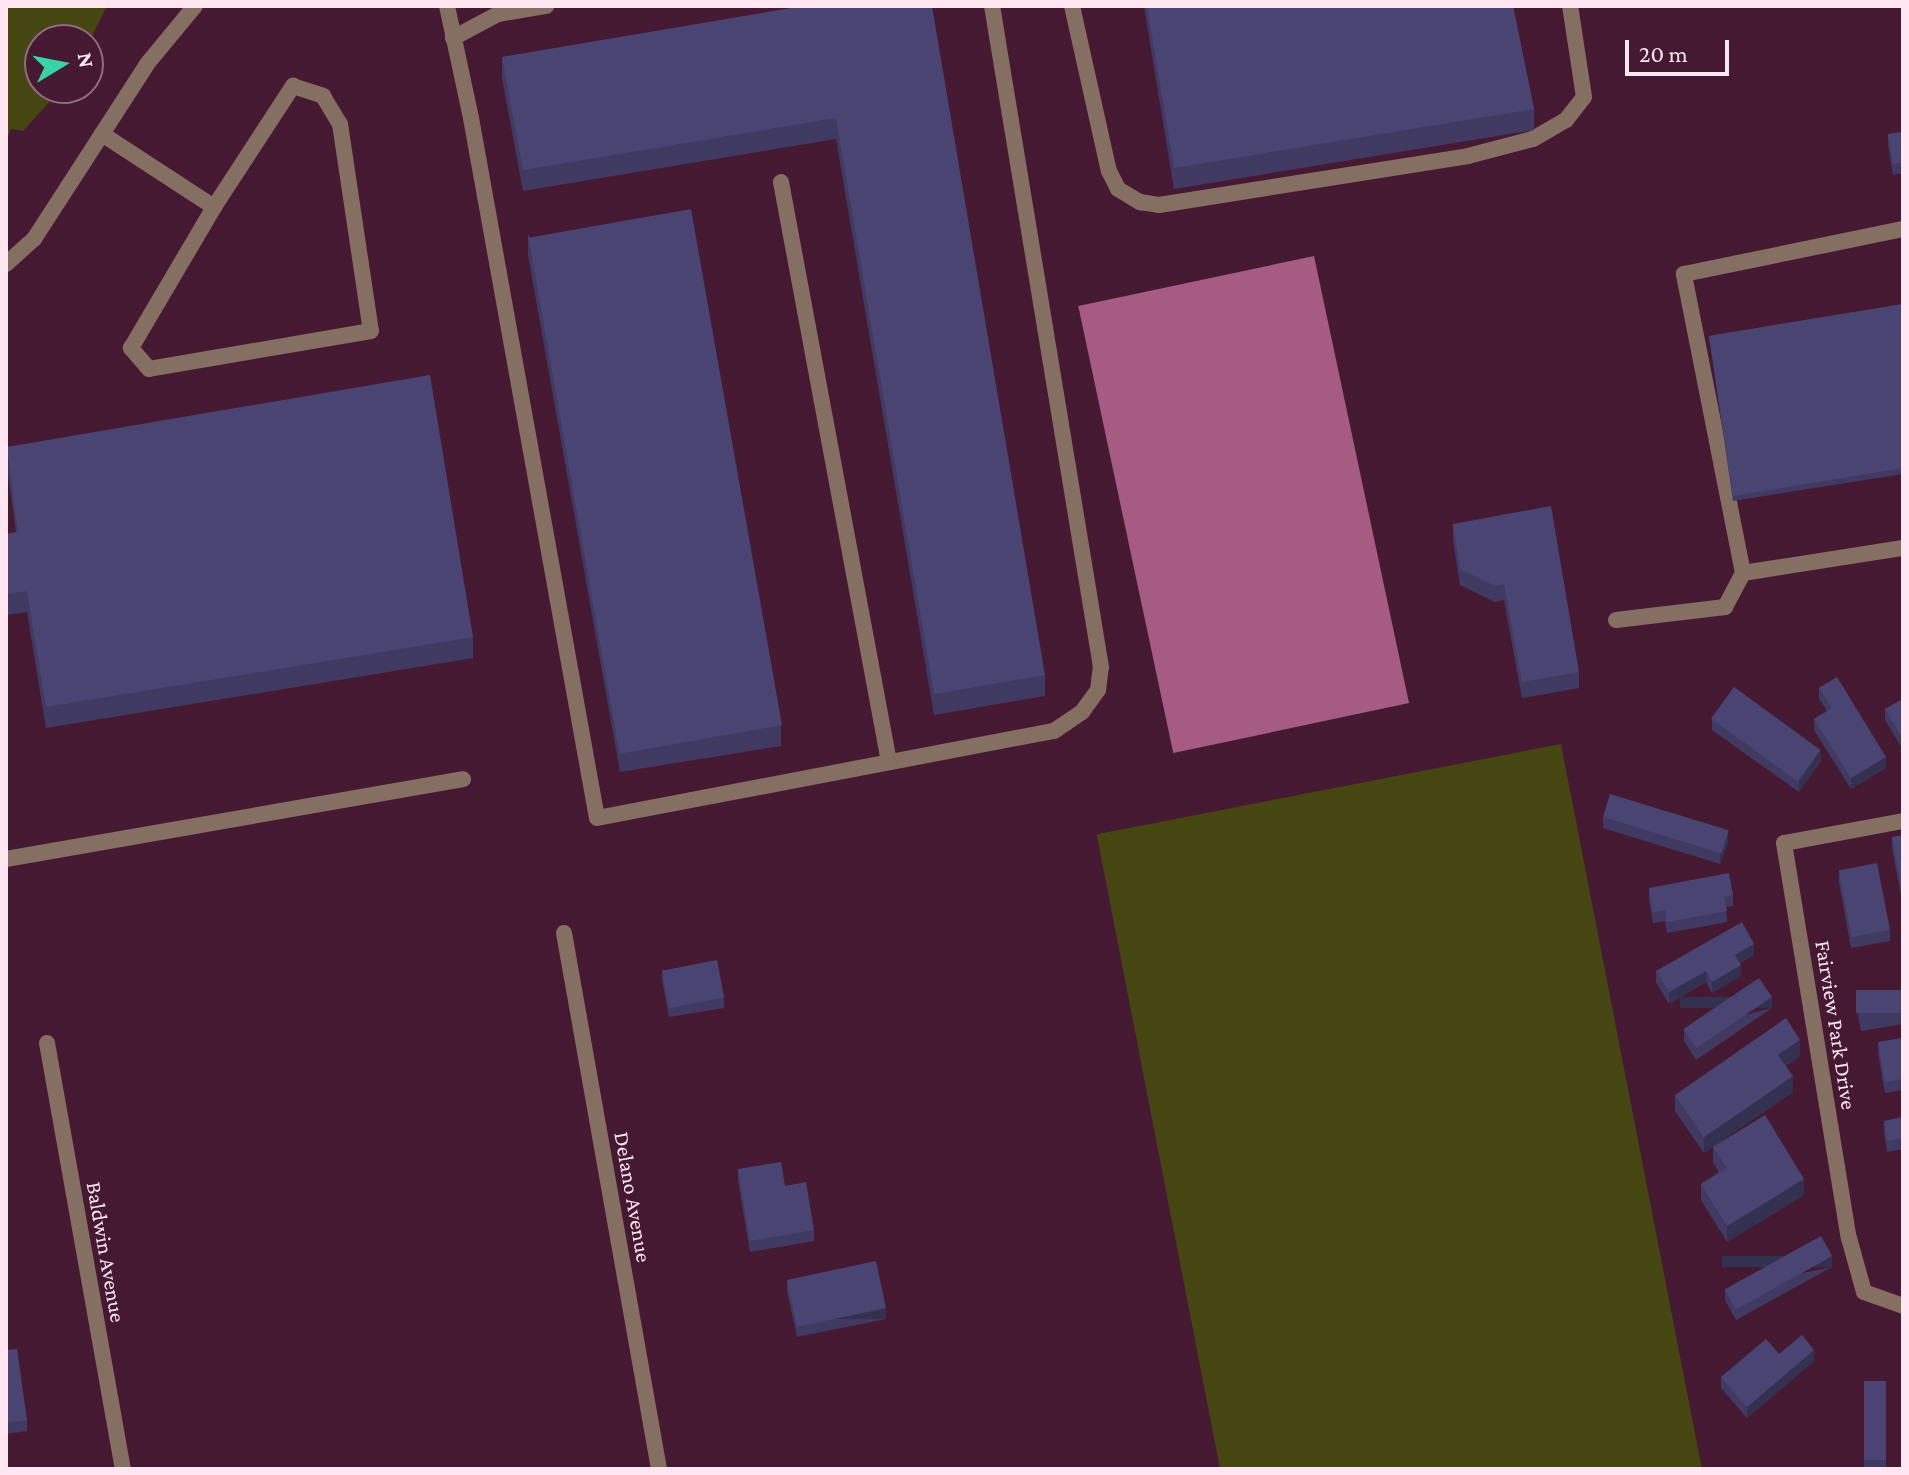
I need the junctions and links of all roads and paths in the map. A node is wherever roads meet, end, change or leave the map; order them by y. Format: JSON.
{"nodes":[{"id":1,"x":195,"y":6,"type":"edge"},
{"id":2,"x":447,"y":6,"type":"edge"},
{"id":3,"x":546,"y":6,"type":"edge"},
{"id":4,"x":992,"y":6,"type":"edge"},
{"id":5,"x":1072,"y":6,"type":"edge"},
{"id":6,"x":1570,"y":6,"type":"edge"},
{"id":7,"x":453,"y":38,"type":"junction"},
{"id":8,"x":102,"y":134,"type":"junction"},
{"id":9,"x":781,"y":182,"type":"dead end"},
{"id":10,"x":214,"y":207,"type":"junction"},
{"id":11,"x":1903,"y":229,"type":"edge"},
{"id":12,"x":6,"y":264,"type":"edge"},
{"id":13,"x":1903,"y":548,"type":"edge"},
{"id":14,"x":1743,"y":573,"type":"junction"},
{"id":15,"x":1616,"y":620,"type":"dead end"},
{"id":16,"x":889,"y":762,"type":"junction"},
{"id":17,"x":463,"y":779,"type":"dead end"},
{"id":18,"x":1903,"y":821,"type":"edge"},
{"id":19,"x":6,"y":859,"type":"edge"},
{"id":20,"x":564,"y":933,"type":"dead end"},
{"id":21,"x":47,"y":1043,"type":"dead end"},
{"id":22,"x":1903,"y":1306,"type":"edge"},
{"id":23,"x":123,"y":1469,"type":"edge"},
{"id":24,"x":659,"y":1469,"type":"edge"}],
"edges":[{"from":1,"to":8,"type":"street"},
{"from":2,"to":7,"type":"street"},
{"from":3,"to":7,"type":"street"},
{"from":4,"to":16,"type":"street"},
{"from":5,"to":6,"type":"street"},
{"from":7,"to":16,"type":"street"},
{"from":8,"to":10,"type":"street"},
{"from":8,"to":12,"type":"street"},
{"from":9,"to":16,"type":"street"},
{"from":10,"to":10,"type":"street"},
{"from":11,"to":14,"type":"street"},
{"from":13,"to":14,"type":"street"},
{"from":14,"to":15,"type":"street"},
{"from":17,"to":19,"type":"street"},
{"from":18,"to":22,"type":"street","name":"Fairview Park Drive"},
{"from":20,"to":24,"type":"street","name":"Delano Avenue"},
{"from":21,"to":23,"type":"street","name":"Baldwin Avenue"}]}
